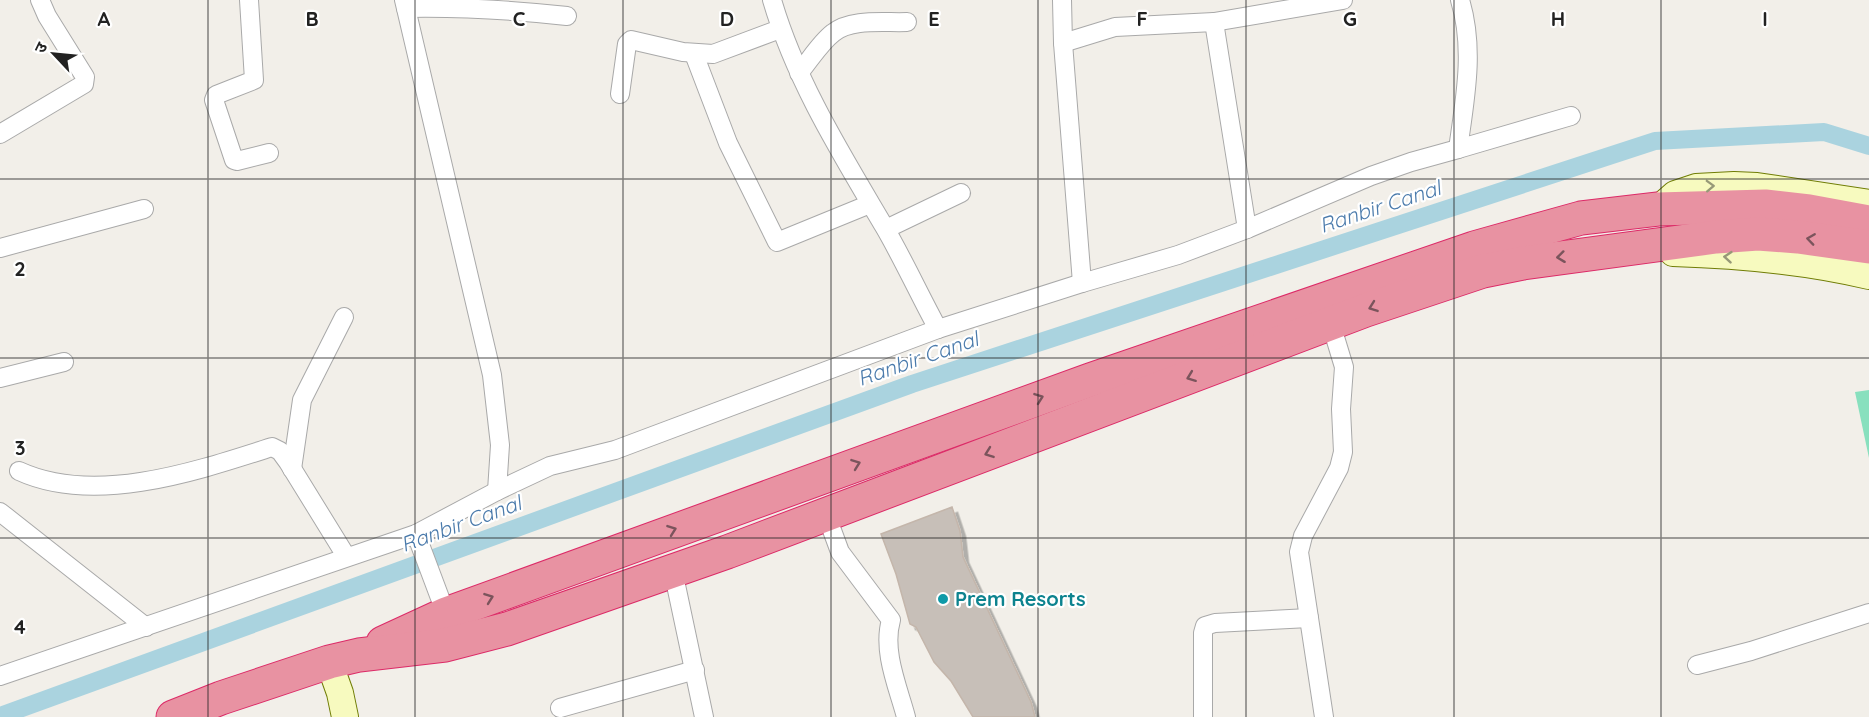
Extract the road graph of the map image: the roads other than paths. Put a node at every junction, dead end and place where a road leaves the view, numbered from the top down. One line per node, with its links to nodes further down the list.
1 (40, 0): 17 (street)
2 (249, 0): 19 (street)
3 (772, 0): 11 (street)
4 (1062, 0): 12 (street)
5 (1343, 0): 10 (street)
6 (1460, 0): 18 (street)
7 (405, 4): 8 (street); 40 (street)
8 (567, 16)
9 (907, 22): 14 (street)
10 (1214, 22): 12 (street); 27 (street)
11 (780, 29): 13 (street); 14 (street)
12 (1063, 43): 32 (street)
13 (694, 54): 15 (street); 22 (street)
14 (800, 73): 22 (street)
15 (620, 94)
16 (1571, 116): 18 (street)
17 (0, 134)
18 (1458, 149): 27 (street)
19 (269, 153)
20 (961, 193): 26 (street)
21 (1869, 203): 24 (street, one-way to 21)
22 (870, 204): 26 (street)
23 (144, 209): 29 (street)
24 (1658, 209): 25 (highway); 47 (highway, one-way to 24)
25 (1869, 222)
26 (886, 229): 35 (street)
27 (1247, 229): 32 (street)
28 (1869, 247): 30 (highway, one-way to 30)
29 (0, 248)
30 (1619, 251): 31 (street, one-way to 30); 34 (highway, one-way to 34)
31 (1869, 276)
32 (1082, 283): 35 (street)
33 (344, 317): 38 (street)
34 (1331, 324): 42 (highway, one-way to 42); 48 (street)
35 (938, 330): 40 (street)
36 (64, 362): 37 (street)
37 (0, 378)
38 (292, 469): 39 (street); 44 (street)
39 (19, 471)
40 (497, 491): 43 (street)
41 (0, 512): 49 (street)
42 (826, 514): 45 (highway); 58 (street)
43 (420, 542): 44 (street); 47 (street)
44 (346, 556): 49 (street)
45 (673, 571): 50 (highway); 52 (street)
46 (1869, 613): 51 (street)
47 (446, 614): 50 (highway)
48 (1309, 618): 59 (street); 60 (street)
49 (146, 627): 53 (street)
50 (344, 658): 55 (highway); 56 (street)
51 (1697, 665)
52 (694, 670): 54 (street); 57 (street)
53 (0, 676)
54 (560, 708)
55 (173, 717)
56 (345, 717)
57 (704, 717)
58 (906, 717)
59 (1203, 717)
60 (1324, 717)

